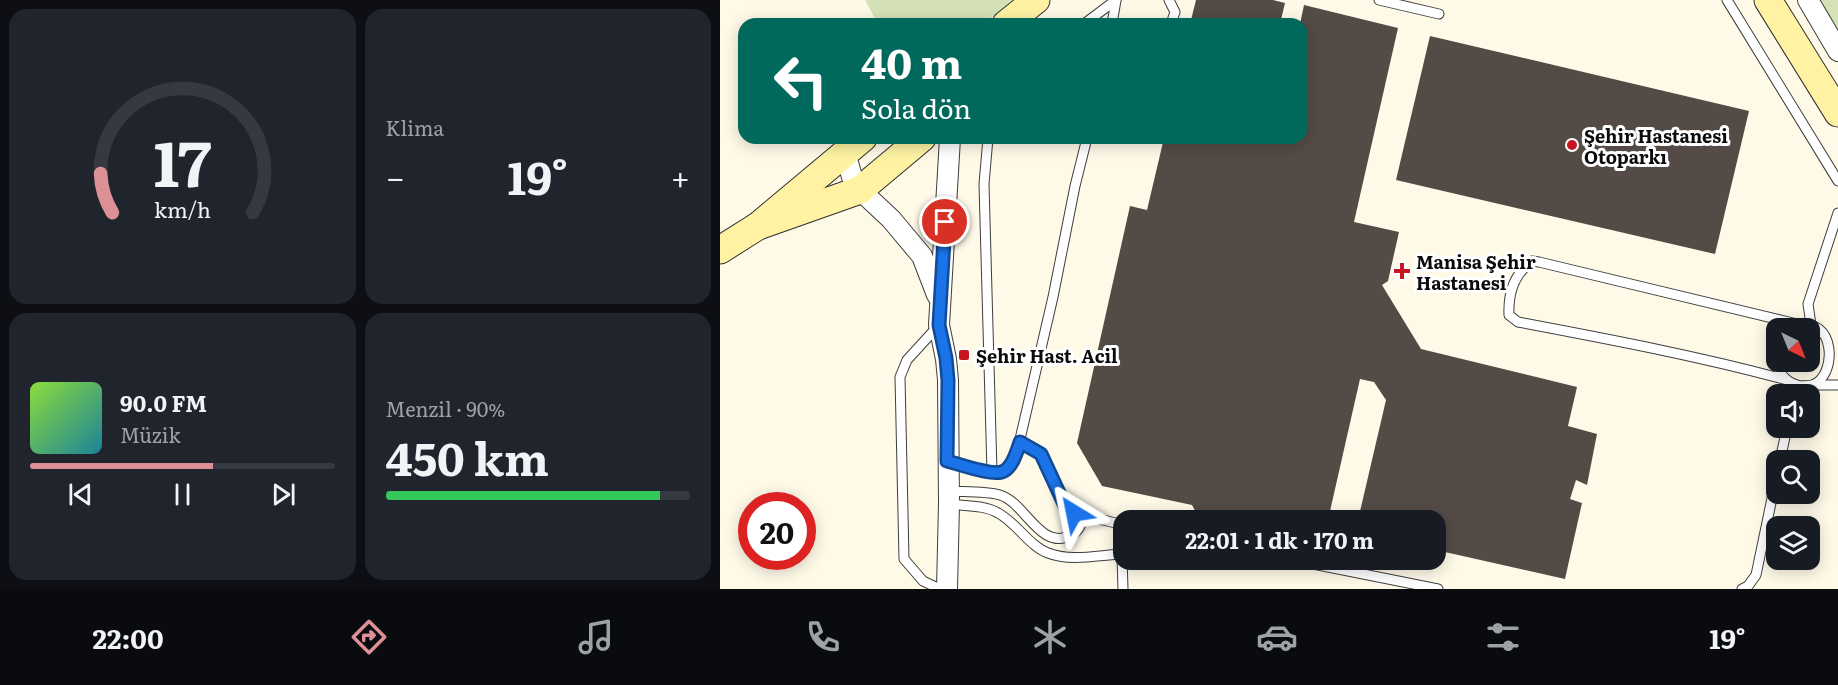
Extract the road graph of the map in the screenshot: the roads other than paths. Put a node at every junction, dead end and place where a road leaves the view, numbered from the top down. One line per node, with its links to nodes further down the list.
1 (1116, 0): 8 (lane); 9 (lane)
2 (1378, 0): 7 (lane)
3 (1727, 0): 18 (lane)
4 (1768, 0): 12 (street)
5 (1808, 0): 11 (street)
6 (1172, 2): 10 (lane)
7 (1439, 14)
8 (1092, 18)
9 (1113, 18)
10 (1173, 18)
11 (1838, 51)
12 (1838, 113)
13 (915, 144): 19 (street)
14 (950, 144): 23 (street)
15 (987, 144): 38 (lane)
16 (1086, 144): 36 (lane)
17 (854, 145): 19 (street); 21 (street)
18 (1838, 181)
19 (860, 190): 21 (street); 23 (street)
20 (1838, 213): 25 (lane)
21 (758, 226): 22 (street)
22 (720, 250)
23 (939, 301): 26 (street)
24 (1768, 318): 31 (lane)
25 (1804, 318)
26 (939, 325): 37 (street); 46 (lane)
27 (1820, 328): 28 (lane)
28 (1828, 335): 29 (lane); 33 (lane)
29 (1838, 340)
30 (1780, 372): 32 (lane)
31 (1787, 384)
32 (1790, 384)
33 (1818, 384)
34 (1820, 385): 35 (lane)
35 (1838, 385)
36 (1020, 442): 38 (lane); 41 (lane)
37 (947, 461): 38 (lane); 39 (street)
38 (993, 472)
39 (949, 497): 41 (lane); 43 (lane); 47 (street)
40 (1771, 504): 50 (lane)
41 (1083, 516): 42 (lane)
42 (1113, 523)
43 (1113, 555)
44 (1122, 570): 48 (lane)
45 (1343, 570): 49 (lane)
46 (939, 589)
47 (947, 589)
48 (1123, 589)
49 (1438, 589)
50 (1742, 589)

